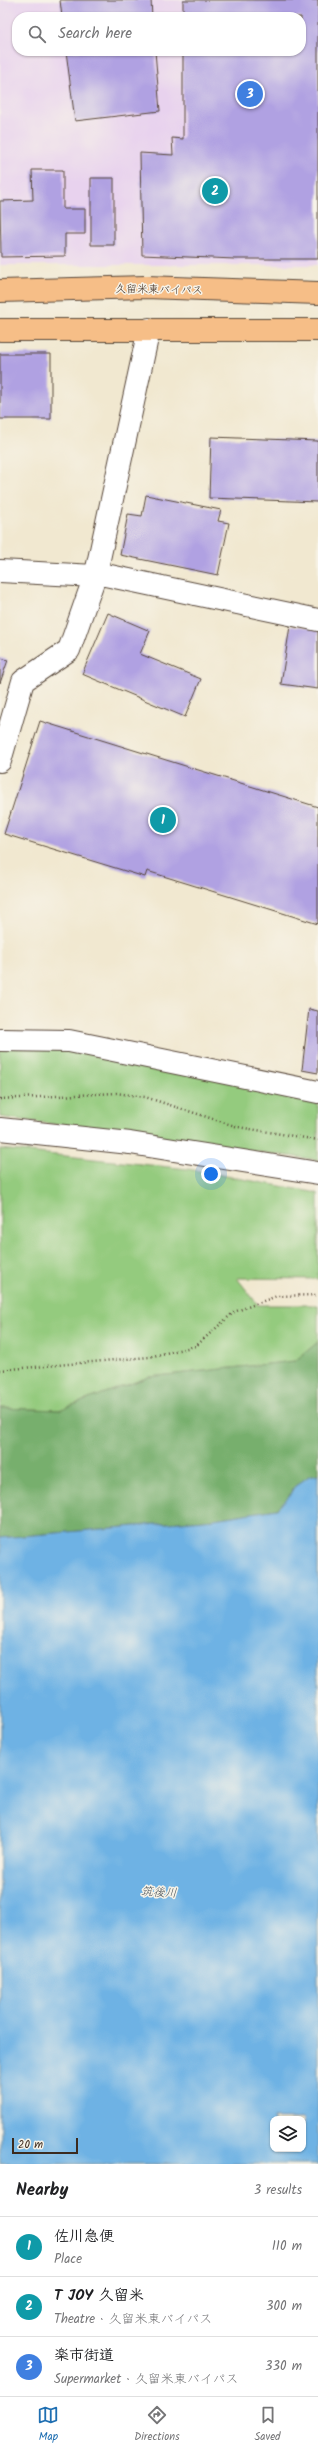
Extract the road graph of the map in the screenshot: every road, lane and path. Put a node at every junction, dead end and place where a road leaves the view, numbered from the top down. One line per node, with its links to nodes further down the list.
1 (0, 291): 2 (highway, 久留米東バイパス)
2 (318, 293)
3 (149, 329): 4 (highway); 5 (highway); 7 (street)
4 (0, 330)
5 (318, 330)
6 (0, 571): 7 (street)
7 (95, 574): 8 (street); 9 (street)
8 (318, 620)
9 (0, 761)
10 (0, 1040): 11 (street)
11 (318, 1092)
12 (0, 1099): 14 (path)
13 (0, 1129): 15 (street)
14 (318, 1140)
15 (318, 1173)
16 (318, 1295): 17 (path)
17 (0, 1370)

